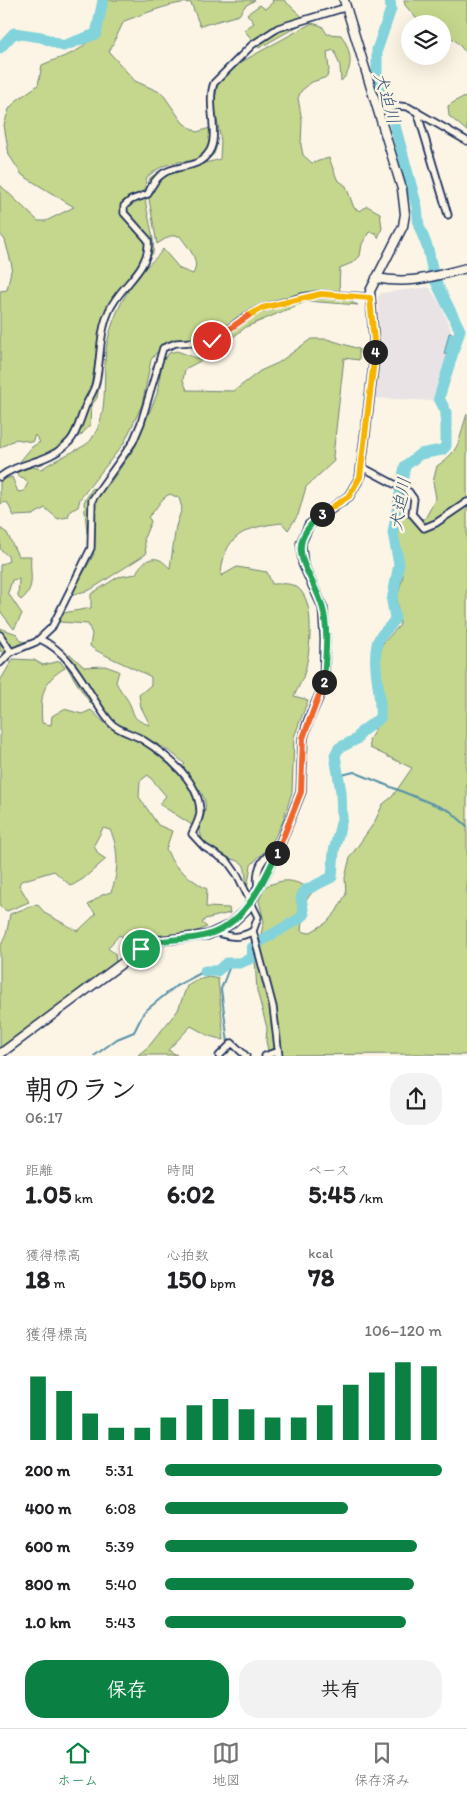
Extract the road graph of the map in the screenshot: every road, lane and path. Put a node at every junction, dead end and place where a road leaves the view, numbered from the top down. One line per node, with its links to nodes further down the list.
1 (345, 3): 2 (main road); 10 (street)
2 (378, 110): 3 (street); 7 (main road)
3 (417, 111): 4 (street); 5 (street)
4 (467, 141)
5 (448, 215)
6 (467, 268): 7 (main road)
7 (376, 278): 8 (main road)
8 (370, 298): 9 (main road); 13 (street)
9 (362, 467): 11 (street); 16 (main road)
10 (0, 477)
11 (467, 502)
12 (0, 635): 14 (street)
13 (40, 639): 14 (street); 16 (street)
14 (11, 652): 15 (street)
15 (0, 663)
16 (252, 902): 17 (street); 18 (main road)
17 (252, 931): 18 (street); 19 (street)
18 (216, 932): 20 (main road)
19 (278, 1053): 23 (street)
20 (0, 1054)
21 (219, 1056): 22 (street)
22 (246, 1056)
23 (266, 1056)

